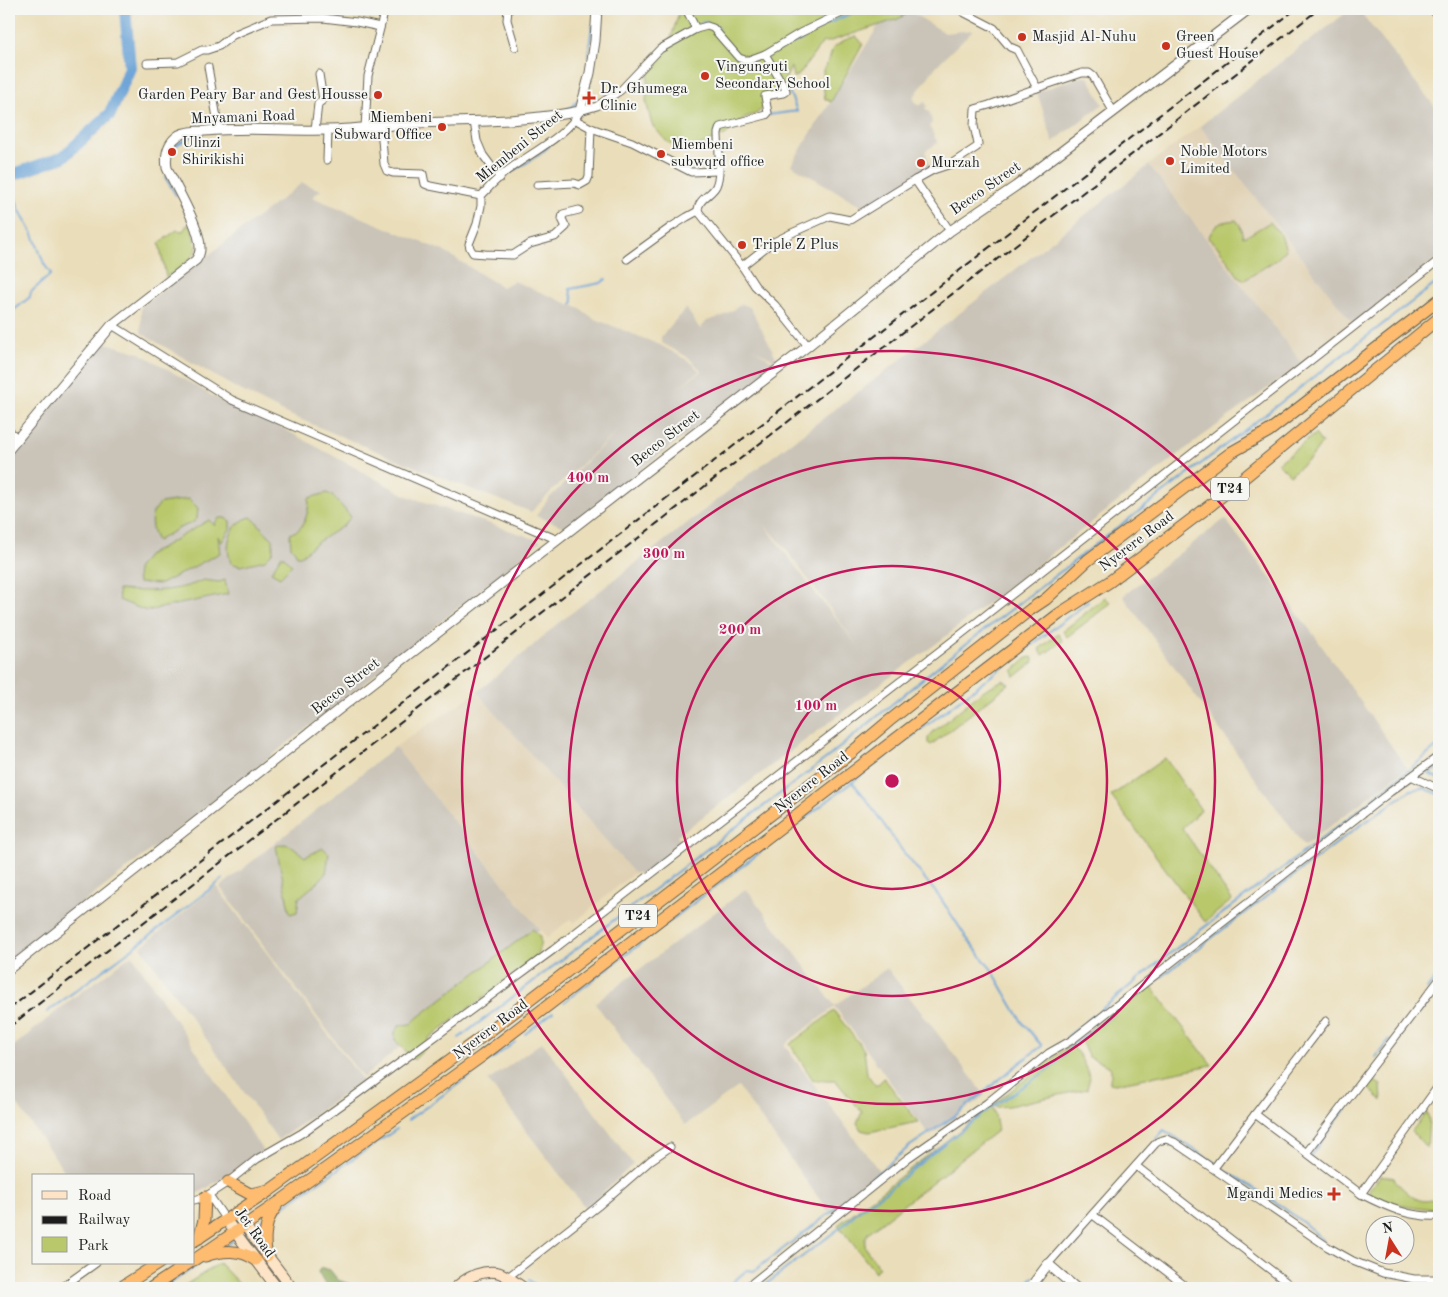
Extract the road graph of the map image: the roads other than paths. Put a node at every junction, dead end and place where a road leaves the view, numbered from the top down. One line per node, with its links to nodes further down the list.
1 (371, 9): 9 (street)
2 (508, 9): 13 (street)
3 (597, 9): 19 (street)
4 (686, 9): 12 (street)
5 (850, 9): 14 (street)
6 (961, 9): 18 (street)
7 (1249, 9): 20 (street, Becco Street)
8 (1434, 9): 10 (main road)
9 (384, 10): 11 (street)
10 (1439, 15)
11 (380, 27): 15 (street); 24 (street)
12 (696, 29): 14 (street); 19 (street)
13 (515, 47)
14 (765, 54): 30 (street)
15 (147, 63)
16 (208, 67): 26 (street)
17 (319, 74): 27 (street)
18 (1037, 88): 20 (street); 32 (street)
19 (580, 111): 21 (street, Miembeni Street); 22 (street, Mnyamani Road)
20 (1113, 111): 37 (street, Becco Street)
21 (576, 120): 25 (street, Miembeni Street); 31 (street, Miembeni Street)
22 (474, 121): 23 (street, Mnyamani Road); 31 (street)
23 (381, 127): 24 (street, Mnyamani Road); 34 (street)
24 (365, 128): 28 (street, Mnyamani Road)
25 (591, 128): 30 (street, Miembeni Street); 33 (street)
26 (219, 129): 27 (street, Mnyamani Road); 43 (street, Mnyamani Road)
27 (315, 130): 28 (street, Mnyamani Road)
28 (328, 130): 29 (street)
29 (327, 160)
30 (718, 171): 36 (street)
31 (500, 178): 34 (street, Miembeni Street)
32 (915, 180): 37 (street); 40 (street)
33 (537, 185)
34 (481, 196): 35 (street)
35 (579, 210)
36 (698, 211): 38 (street); 40 (street)
37 (950, 231): 44 (street, Becco Street)
38 (627, 259)
39 (1439, 260): 61 (street)
40 (742, 266): 44 (street)
41 (1439, 300): 62 (highway, Nyerere Road / T24)
42 (1439, 318): 65 (highway, Nyerere Road / T24)
43 (112, 326): 46 (street, Mnyamani Road); 48 (street)
44 (808, 346): 48 (street, Becco Street)
45 (9, 431): 46 (street)
46 (19, 438): 47 (street, Mnyamani Road)
47 (9, 449)
48 (558, 540): 52 (street, Becco Street)
49 (1439, 756): 50 (street)
50 (1413, 777): 51 (street); 89 (street)
51 (1439, 789)
52 (9, 969)
53 (1439, 980): 58 (street)
54 (1326, 1021): 56 (street)
55 (1439, 1085): 63 (street)
56 (1255, 1114): 58 (street); 60 (street)
57 (670, 1147): 80 (street)
58 (1307, 1152): 63 (street)
59 (1136, 1166): 60 (street); 67 (street); 93 (street)
60 (1214, 1168): 81 (street)
61 (228, 1182): 62 (highway); 64 (street)
62 (269, 1191): 66 (highway, Nyerere Road / T24)
63 (1361, 1194): 68 (street)
64 (203, 1197): 69 (street, Jet Road); 71 (highway)
65 (282, 1200): 70 (highway, Nyerere Road / T24); 72 (highway)
66 (234, 1210): 69 (highway, Nyerere Road / T24); 70 (main road, Jet Road)
67 (1093, 1215): 79 (street); 92 (street)
68 (1439, 1216)
69 (226, 1220): 70 (main road, Jet Road); 71 (highway, Nyerere Road / T24)
70 (240, 1229): 72 (main road, Jet Road); 73 (highway, Nyerere Road / T24); 75 (main road, Jet Road)
71 (196, 1240)
72 (267, 1256): 86 (main road, Jet Road)
73 (195, 1259)
74 (195, 1260): 75 (highway)
75 (256, 1260): 85 (main road, Jet Road)
76 (95, 1264): 82 (street)
77 (157, 1264): 83 (highway)
78 (187, 1264): 84 (highway)
79 (1048, 1264): 90 (street); 91 (street)
80 (508, 1277): 87 (main road); 88 (main road)
81 (1439, 1279)
82 (61, 1288)
83 (120, 1288)
84 (151, 1288)
85 (276, 1288)
86 (292, 1288)
87 (455, 1288)
88 (524, 1288)
89 (746, 1288)
90 (1030, 1288)
91 (1076, 1288)
92 (1188, 1288)
93 (1294, 1288)

